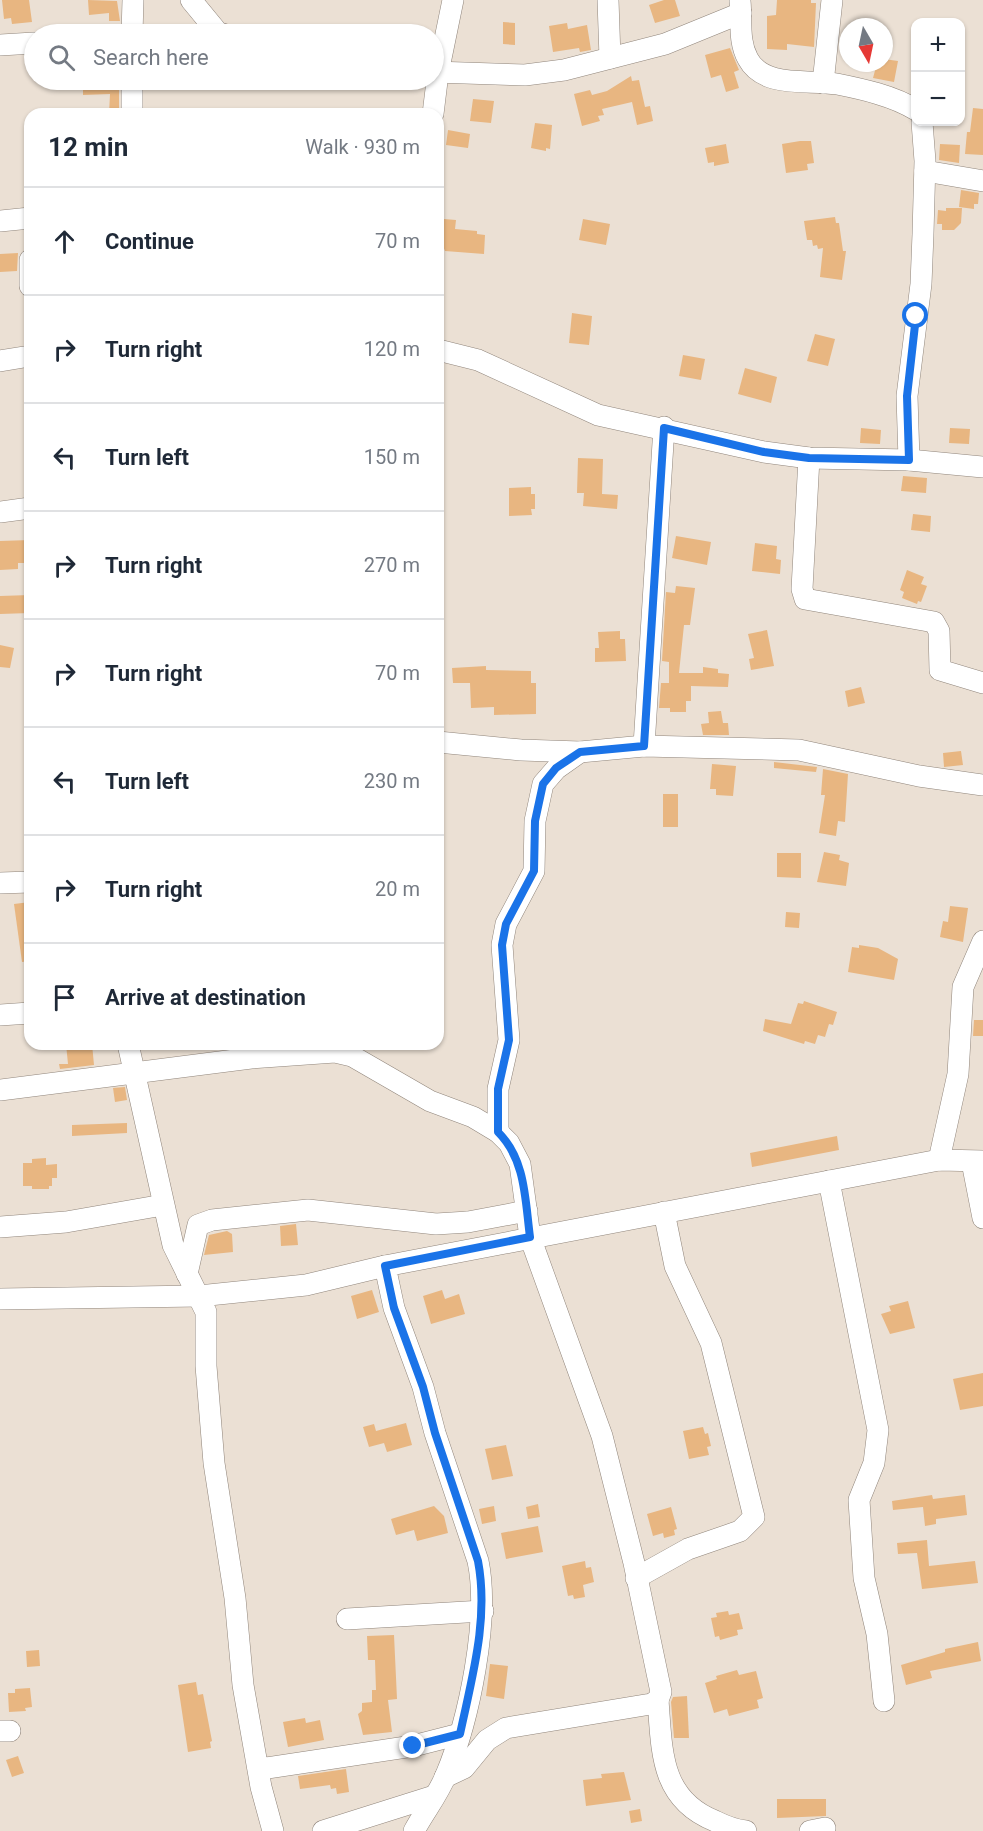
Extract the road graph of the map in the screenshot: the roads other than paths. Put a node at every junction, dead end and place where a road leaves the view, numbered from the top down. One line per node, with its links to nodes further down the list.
1 (133, 0): 7 (street)
2 (191, 0): 8 (street)
3 (453, 0): 9 (street)
4 (608, 0): 12 (street)
5 (832, 0): 14 (street)
6 (740, 6): 12 (street); 14 (street)
7 (132, 24)
8 (212, 24)
9 (444, 39)
10 (24, 44): 11 (street)
11 (0, 45)
12 (610, 58): 13 (street)
13 (444, 73)
14 (823, 83): 17 (street)
15 (132, 90): 18 (street)
16 (435, 90): 19 (street)
17 (911, 107)
18 (132, 108)
19 (434, 108)
20 (922, 126): 21 (street)
21 (925, 171): 22 (street); 30 (street)
22 (983, 181)
23 (24, 219): 24 (street)
24 (0, 221)
25 (444, 352): 28 (street)
26 (24, 357): 27 (street)
27 (0, 362)
28 (664, 428): 29 (street); 36 (street)
29 (809, 458): 30 (street); 34 (street)
30 (909, 460): 31 (street)
31 (983, 467)
32 (24, 509): 33 (street)
33 (0, 512)
34 (983, 683)
35 (444, 743): 37 (street)
36 (644, 746): 37 (street); 38 (street)
37 (580, 752): 48 (street)
38 (983, 785)
39 (24, 882): 40 (street)
40 (0, 883)
41 (983, 941): 42 (street)
42 (973, 989): 49 (street)
43 (24, 1013): 44 (street)
44 (0, 1015)
45 (130, 1050): 46 (street)
46 (136, 1074): 47 (street); 48 (street); 52 (street)
47 (0, 1090)
48 (498, 1132): 53 (street)
49 (939, 1160): 50 (street); 51 (street)
50 (977, 1161): 55 (street)
51 (829, 1181): 54 (street); 66 (street)
52 (163, 1205): 56 (street); 59 (street)
53 (527, 1211): 57 (street); 59 (street)
54 (664, 1212): 57 (street); 62 (street)
55 (983, 1218)
56 (0, 1227)
57 (530, 1237): 58 (street); 62 (street)
58 (385, 1266): 60 (street); 63 (street)
59 (187, 1274): 60 (street)
60 (199, 1296): 61 (street); 68 (street)
61 (0, 1299)
62 (636, 1578): 65 (street)
63 (483, 1611): 64 (street); 67 (street)
64 (347, 1619)
65 (658, 1700): 69 (street); 74 (street)
66 (884, 1701)
67 (460, 1734): 68 (street); 69 (street)
68 (258, 1767): 71 (street)
69 (445, 1777): 70 (street)
70 (434, 1796): 72 (street); 73 (street)
71 (273, 1831)
72 (323, 1831)
73 (414, 1831)
74 (746, 1831)

